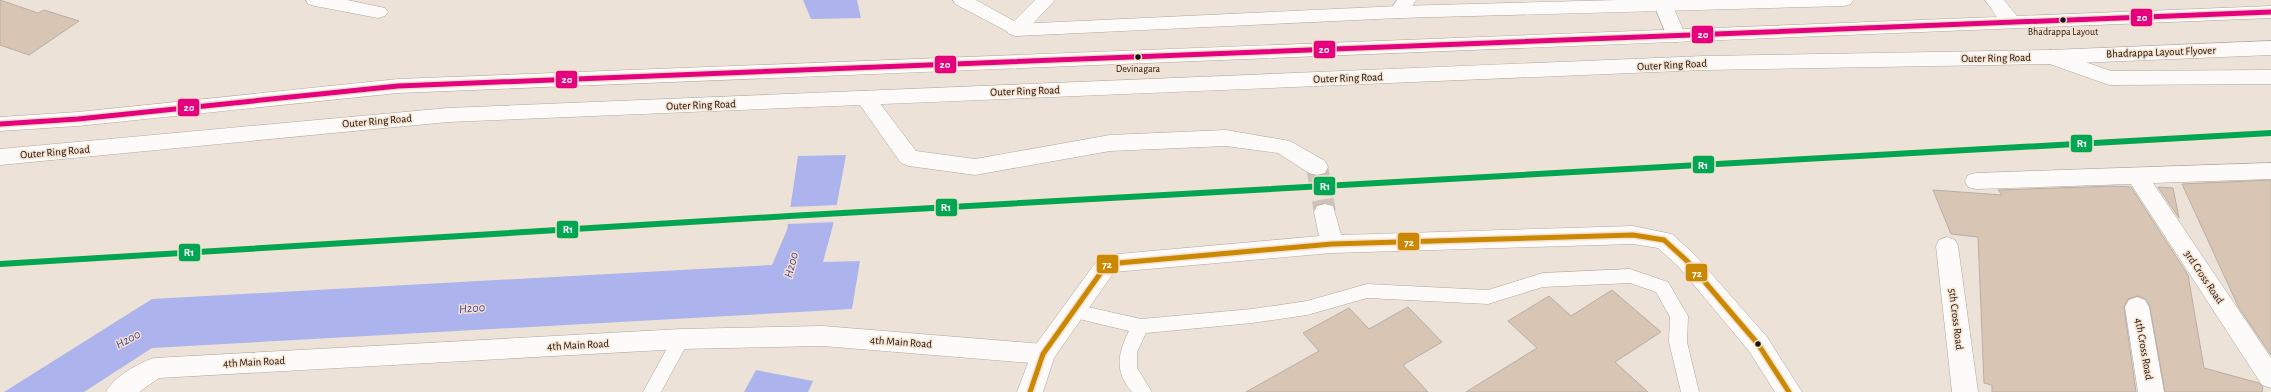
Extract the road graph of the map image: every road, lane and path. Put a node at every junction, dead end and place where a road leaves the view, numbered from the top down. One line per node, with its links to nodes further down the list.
1 (315, 0): 8 (main road)
2 (962, 0): 11 (main road)
3 (1046, 0): 11 (main road)
4 (1844, 0): 6 (main road)
5 (1994, 0): 10 (main road)
6 (1661, 2): 7 (main road); 12 (main road)
7 (1403, 6): 11 (main road)
8 (378, 12)
9 (2271, 12): 10 (main road)
10 (2012, 23): 12 (main road)
11 (1016, 30)
12 (1676, 36): 17 (main road)
13 (2271, 48): 14 (main road, Bhadrappa Layout Flyover)
14 (2051, 57): 15 (main road); 16 (main road, Outer Ring Road)
15 (2271, 77)
16 (865, 98): 18 (main road, Outer Ring Road); 19 (main road)
17 (0, 124)
18 (0, 157)
19 (1317, 167)
20 (2271, 171): 21 (main road)
21 (2137, 176): 22 (main road); 31 (main road, 3rd Cross Road)
22 (1976, 181)
23 (1325, 212): 24 (main road)
24 (1332, 244): 27 (main road); 32 (main road)
25 (1947, 246): 38 (main road, 5th Cross Road)
26 (2136, 307): 39 (main road, 4th Cross Road)
27 (1075, 311): 28 (lane); 30 (main road)
28 (1141, 326): 36 (lane); 37 (lane)
29 (681, 339): 30 (main road, 4th Main Road); 33 (main road, 4th Main Road); 34 (lane)
30 (1043, 354): 35 (main road)
31 (2271, 378)
32 (1785, 385)
33 (119, 392)
34 (652, 392)
35 (1030, 392)
36 (1143, 392)
37 (1690, 392)
38 (1965, 392)
39 (2151, 392)

